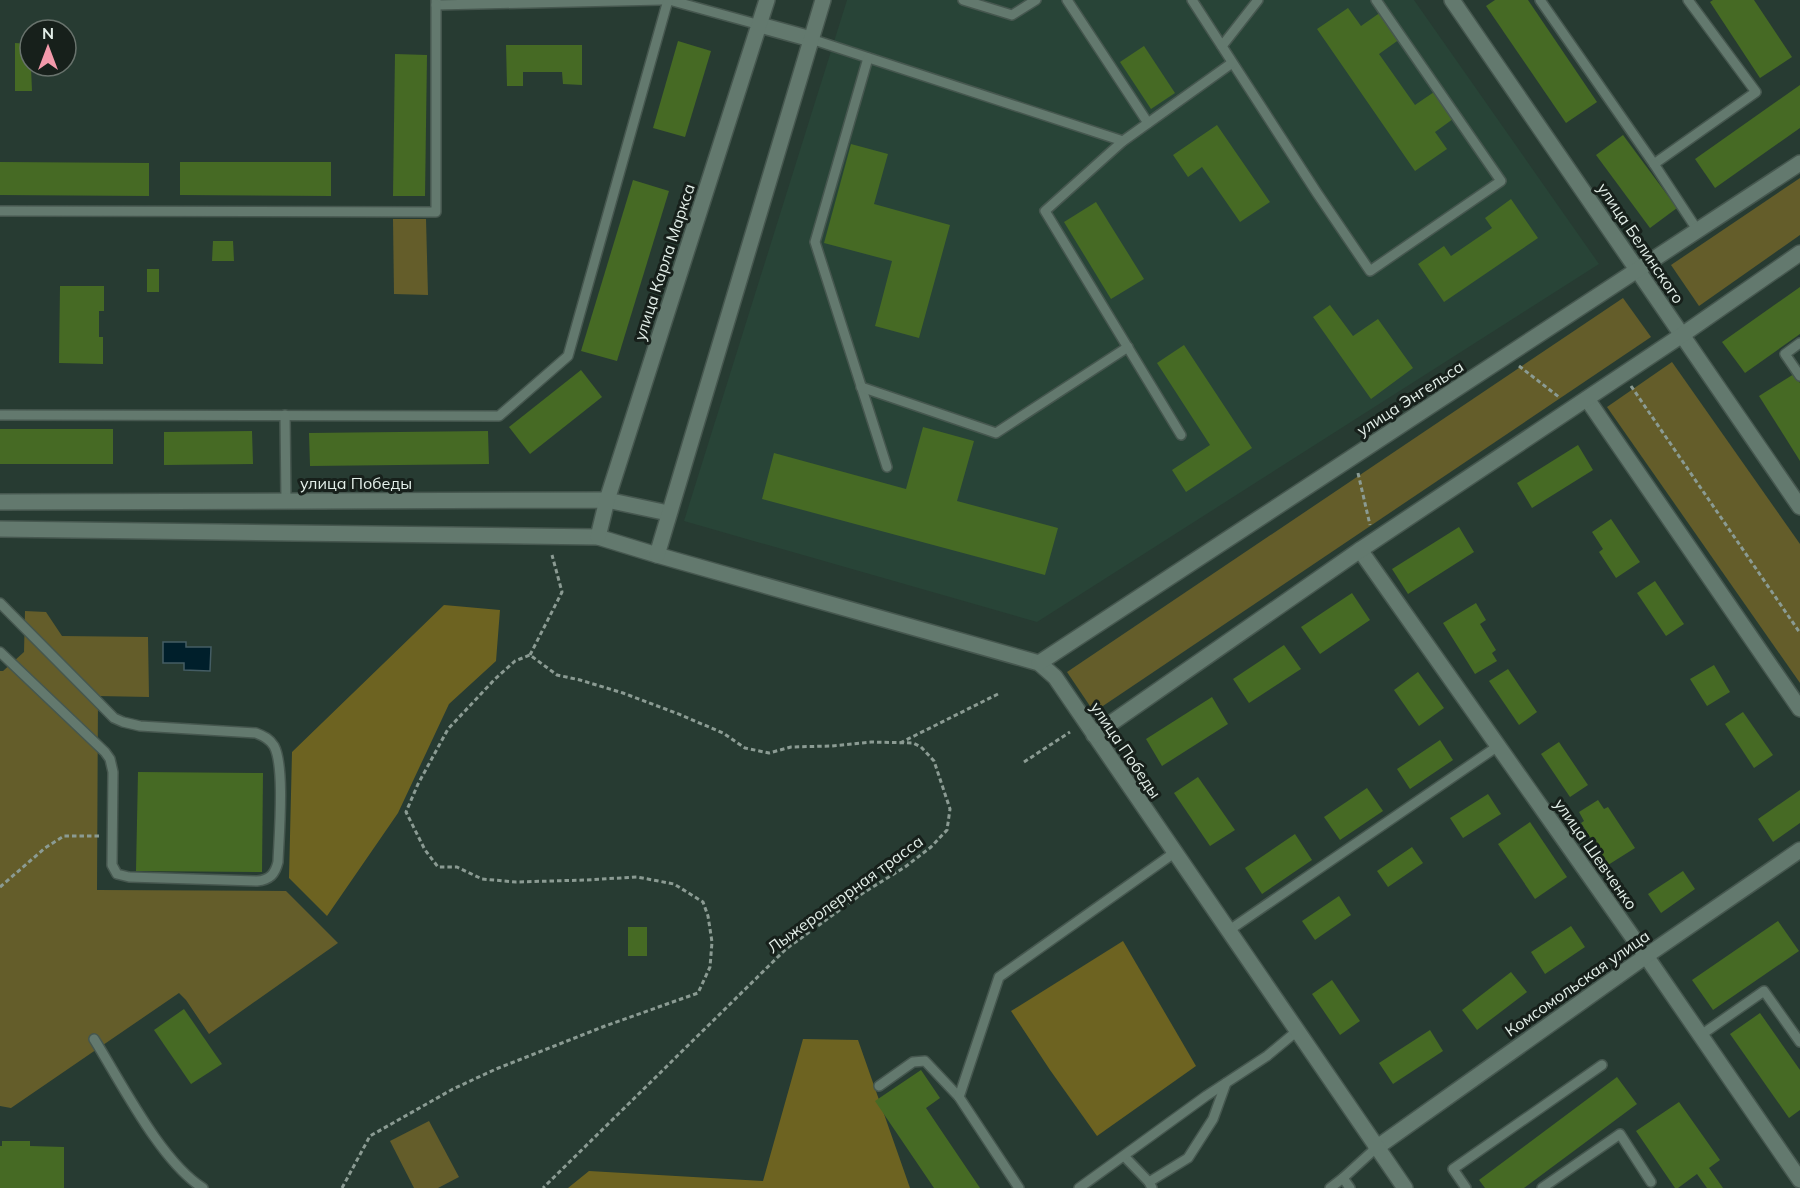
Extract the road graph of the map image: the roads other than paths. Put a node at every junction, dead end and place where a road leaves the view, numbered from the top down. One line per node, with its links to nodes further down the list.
1 (662, 0): 14 (lane)
2 (669, 0): 15 (lane); 35 (lane)
3 (767, 0): 15 (street, улица Карла Маркса)
4 (823, 0): 16 (street)
5 (963, 0): 6 (lane)
6 (1036, 0)
7 (1067, 0): 20 (lane)
8 (1192, 0): 17 (lane)
9 (1258, 0): 17 (lane)
10 (1376, 0): 19 (lane)
11 (1452, 0): 27 (street, улица Белинского)
12 (1540, 0): 22 (lane)
13 (1688, 0): 22 (lane)
14 (436, 2): 24 (lane)
15 (760, 25): 16 (street); 38 (street, улица Карла Маркса)
16 (811, 39): 18 (lane); 42 (street)
17 (1222, 46): 19 (lane)
18 (868, 58): 21 (lane); 32 (lane)
19 (1233, 63): 20 (lane)
20 (1148, 123): 21 (lane)
21 (1123, 141): 30 (lane)
22 (1654, 164): 25 (lane)
23 (1800, 164): 25 (street, улица Энгельса)
24 (0, 211)
25 (1698, 231): 27 (street, улица Энгельса)
26 (1800, 253): 28 (street)
27 (1638, 271): 28 (street, улица Белинского); 49 (street, улица Энгельса)
28 (1682, 335): 33 (street); 41 (street, улица Белинского)
29 (1800, 343): 31 (lane)
30 (1128, 347): 32 (lane); 36 (lane)
31 (1800, 376)
32 (861, 387): 37 (lane)
33 (1580, 403): 45 (street); 50 (street)
34 (0, 415): 35 (lane)
35 (285, 415): 39 (lane)
36 (1181, 435)
37 (886, 467)
38 (607, 500): 39 (street, улица Победы); 42 (street, улица Победы); 44 (street, улица Карла Маркса)
39 (286, 501): 40 (street, улица Победы)
40 (0, 502)
41 (1800, 507)
42 (668, 513): 46 (street)
43 (0, 529): 44 (street, улица Победы)
44 (598, 537): 46 (street, улица Победы)
45 (1360, 550): 51 (street); 52 (street, улица Шевченко)
46 (657, 555): 49 (street, улица Победы)
47 (0, 603): 48 (lane)
48 (0, 652)
49 (1039, 663): 51 (street, улица Победы)
50 (1800, 709)
51 (1094, 735): 54 (street, улица Победы)
52 (1498, 746): 55 (lane); 56 (street, улица Шевченко)
53 (1800, 850): 56 (street, Комсомольская улица)
54 (1174, 853): 55 (street, улица Победы); 64 (lane)
55 (1228, 931): 57 (street, улица Победы)
56 (1646, 956): 58 (street, улица Шевченко); 65 (street, Комсомольская улица)
57 (1297, 1031): 62 (lane); 65 (street, улица Победы)
58 (1701, 1035): 60 (lane); 68 (street, улица Шевченко)
59 (94, 1039): 71 (lane)
60 (1800, 1042)
61 (1602, 1065): 77 (lane)
62 (1226, 1083): 66 (lane); 70 (lane)
63 (879, 1086): 64 (lane)
64 (959, 1097): 72 (lane)
65 (1376, 1148): 67 (lane); 76 (street, улица Победы)
66 (1124, 1156): 70 (lane); 73 (lane)
67 (1343, 1178): 74 (lane); 75 (lane)
68 (1800, 1180)
69 (1651, 1182): 78 (lane)
70 (1151, 1185)
71 (203, 1188)
72 (1019, 1188)
73 (1079, 1188)
74 (1330, 1188)
75 (1350, 1188)
76 (1405, 1188)
77 (1466, 1188)
78 (1542, 1188)

